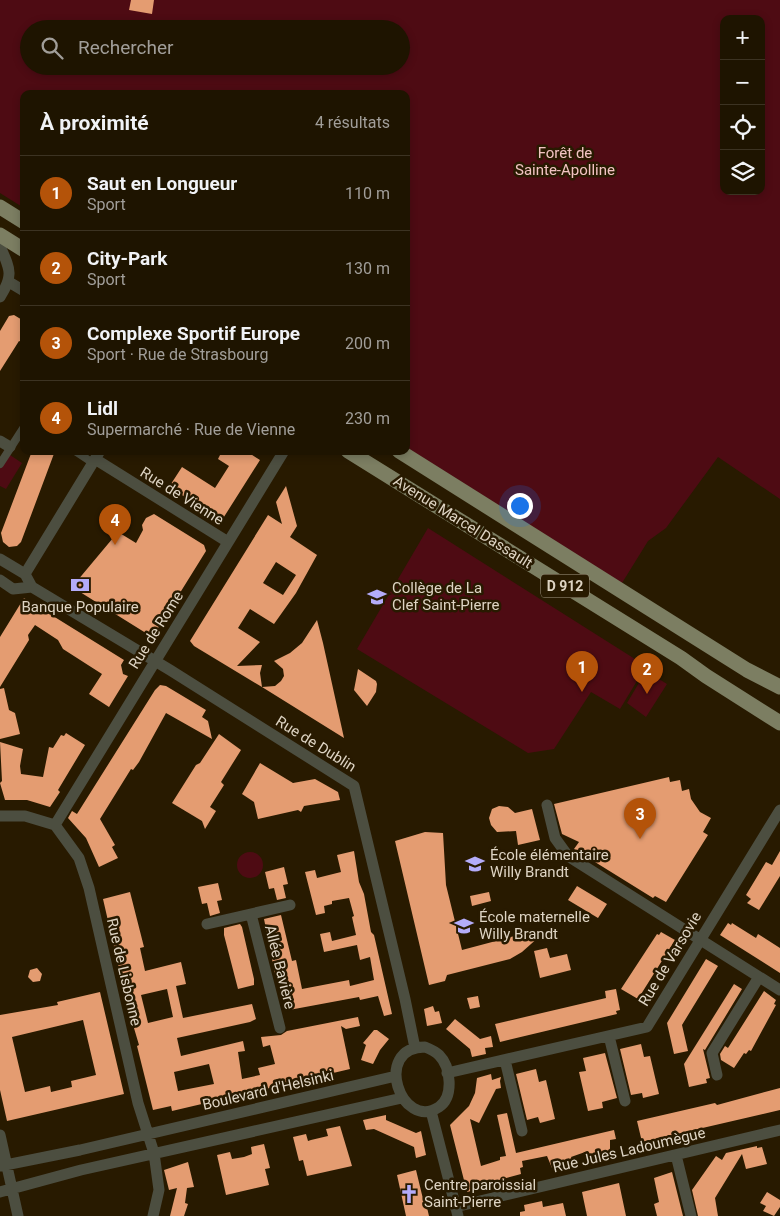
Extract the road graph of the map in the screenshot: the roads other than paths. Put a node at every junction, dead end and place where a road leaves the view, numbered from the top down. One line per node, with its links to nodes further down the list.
1 (0, 207): 2 (main road)
2 (20, 220)
3 (0, 235): 5 (main road)
4 (0, 246): 6 (street)
5 (20, 248)
6 (9, 282): 7 (street); 8 (street)
7 (20, 289)
8 (0, 297)
9 (20, 431): 10 (street)
10 (5, 444): 15 (street)
11 (282, 455): 16 (street, Rue de Rome)
12 (354, 455): 23 (main road, Avenue Marcel Dassault / D 912)
13 (405, 455): 22 (main road, Avenue Marcel Dassault / D 912)
14 (96, 458): 16 (street, Rue de Vienne); 18 (street)
15 (0, 464)
16 (228, 542): 21 (street, Rue de Rome)
17 (0, 559): 18 (street)
18 (25, 574): 20 (street)
19 (0, 580): 20 (street, Rue de Dublin)
20 (32, 587): 21 (street, Rue de Dublin)
21 (154, 660): 27 (street, Rue de Rome); 36 (street, Rue de Dublin)
22 (780, 687)
23 (780, 723)
24 (547, 805): 31 (street)
25 (780, 810): 31 (street, Rue de Varsovie)
26 (0, 816): 27 (street)
27 (55, 825): 46 (street, Rue de Lisbonne)
28 (290, 905): 29 (street, Allée Bavière)
29 (251, 914): 30 (street, Allée Bavière); 34 (street, Allée Bavière)
30 (207, 924)
31 (700, 939): 32 (street); 35 (street, Rue de Varsovie)
32 (759, 977): 33 (street); 39 (street)
33 (780, 990)
34 (280, 1028)
35 (609, 1036): 37 (street, Rue de Varsovie); 42 (street)
36 (415, 1048): 38 (street); 40 (street)
37 (505, 1060): 38 (street, Rue de Varsovie); 45 (street)
38 (447, 1074): 43 (street)
39 (717, 1075)
40 (396, 1076): 41 (street); 46 (street, Boulevard d'Helsinki)
41 (402, 1098): 43 (street); 48 (street)
42 (625, 1102)
43 (431, 1111): 52 (street)
44 (780, 1130): 49 (street, Rue Jules Ladoumègue)
45 (522, 1131)
46 (146, 1133): 48 (street); 50 (street, Boulevard d'Helsinki)
47 (0, 1135): 50 (street)
48 (154, 1153): 51 (street); 54 (street)
49 (676, 1155): 52 (street, Rue Jules Ladoumègue); 55 (street)
50 (3, 1165): 51 (street)
51 (6, 1190): 53 (street)
52 (457, 1211)
53 (18, 1216)
54 (153, 1216)
55 (691, 1216)

